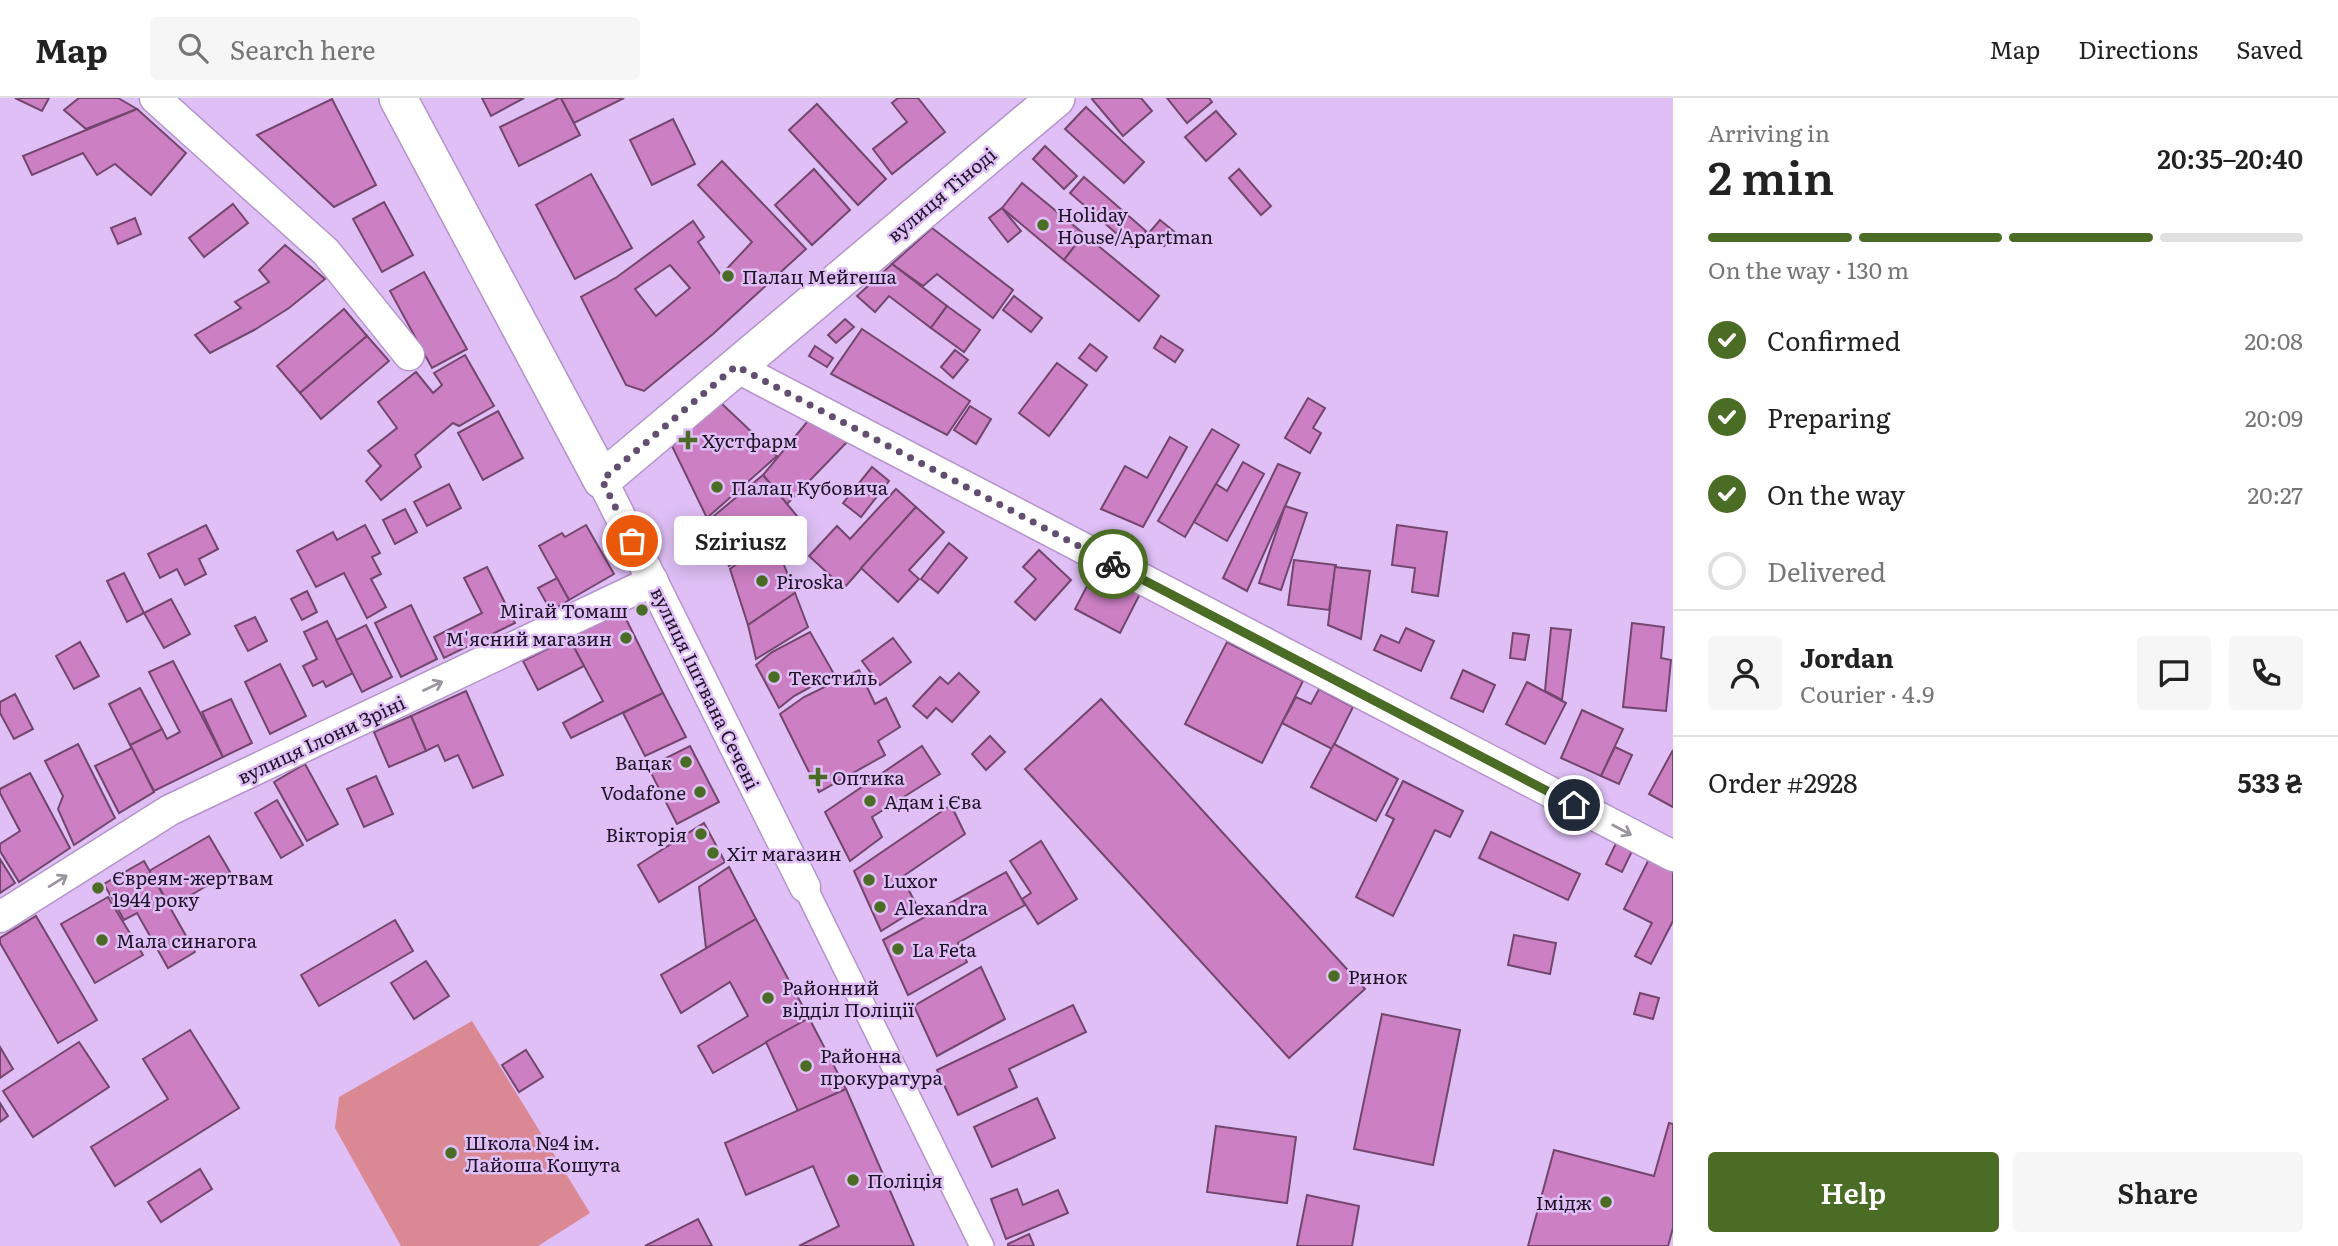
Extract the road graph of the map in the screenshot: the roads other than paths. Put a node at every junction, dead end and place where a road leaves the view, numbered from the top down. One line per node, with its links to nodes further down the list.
1 (155, 98): 4 (street)
2 (398, 98): 6 (street, вулиця Іштвана Сечені)
3 (1056, 98): 5 (street, вулиця Тіноді)
4 (409, 355)
5 (736, 366): 6 (street, вулиця Тіноді); 8 (street, one-way to 8)
6 (602, 480): 7 (street, вулиця Іштвана Сечені)
7 (653, 581): 9 (street, вулиця Іштвана Сечені); 10 (street, вулиця Ілони Зріні, one-way to 7)
8 (1673, 856)
9 (804, 887): 11 (street, вулиця Іштвана Сечені)
10 (0, 917)
11 (982, 1246)

